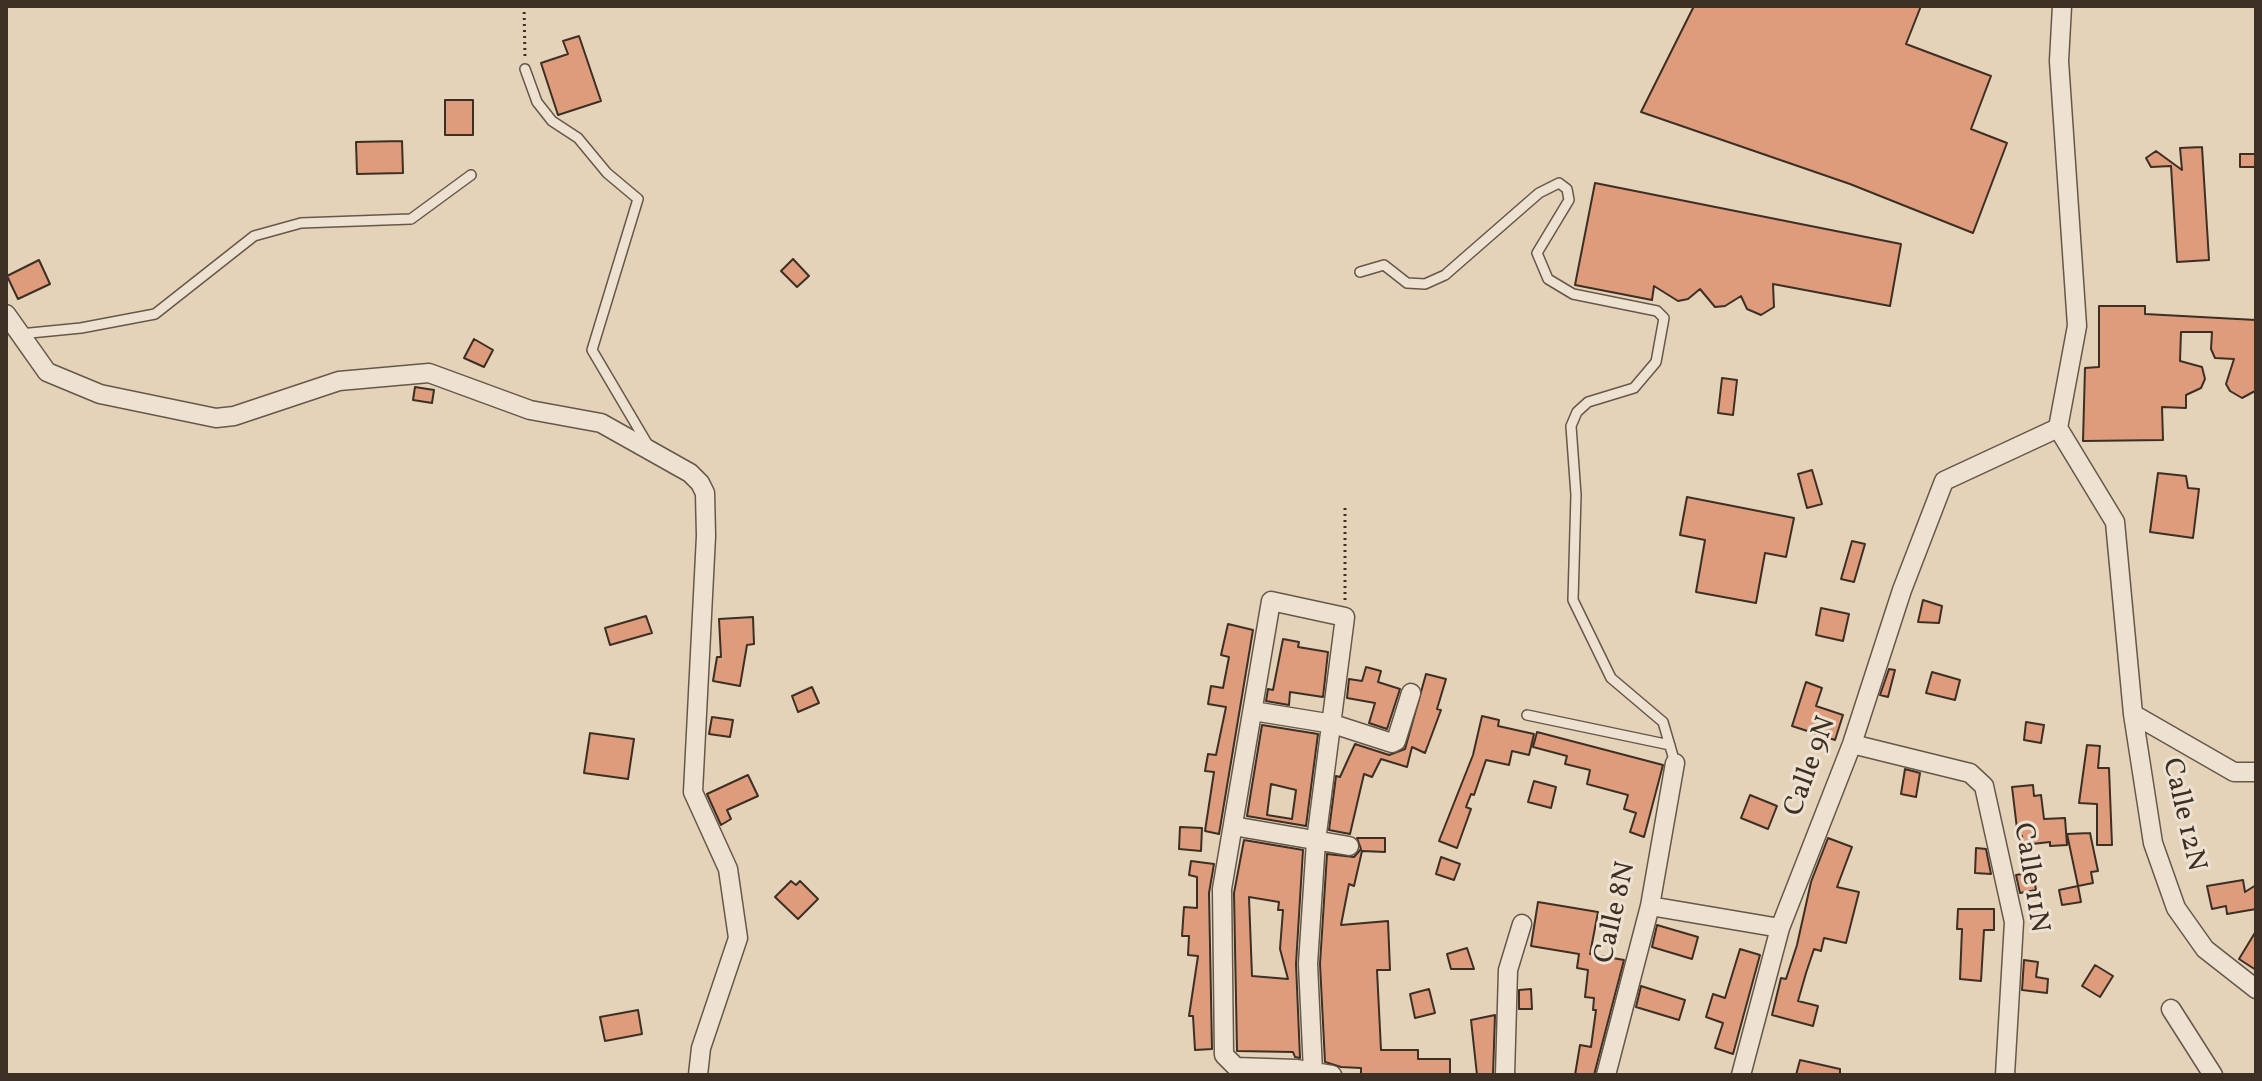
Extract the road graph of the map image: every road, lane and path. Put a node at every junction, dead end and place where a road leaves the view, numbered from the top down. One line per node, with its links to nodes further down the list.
1 (524, 6): 3 (path)
2 (2062, 6): 8 (street)
3 (525, 69): 9 (lane)
4 (471, 175): 7 (lane)
5 (1360, 272): 18 (lane)
6 (6, 314): 7 (street)
7 (17, 342): 9 (street)
8 (2058, 428): 14 (street, Calle 12N); 17 (street, Calle 9N)
9 (652, 451): 29 (street)
10 (1345, 508): 11 (path)
11 (1345, 617): 13 (street); 16 (street)
12 (1411, 693): 16 (street)
13 (1253, 711): 16 (street); 20 (street)
14 (2133, 714): 19 (street); 26 (street, Calle 12N)
15 (1527, 715): 18 (lane)
16 (1333, 724): 21 (street)
17 (1852, 744): 25 (street, Calle 9N); 33 (street, Calle 11N)
18 (1672, 754): 23 (street, Calle 8N)
19 (2256, 772)
20 (1233, 826): 21 (street); 28 (street)
21 (1316, 841): 22 (street); 28 (street)
22 (1349, 846)
23 (1650, 906): 25 (street); 31 (street, Calle 8N)
24 (1522, 924): 30 (street)
25 (1780, 928): 32 (street, Calle 9N)
26 (2256, 989)
27 (2171, 1009): 34 (street)
28 (1323, 1073)
29 (698, 1075)
30 (1505, 1075)
31 (1606, 1075)
32 (1741, 1075)
33 (2005, 1075)
34 (2213, 1075)

